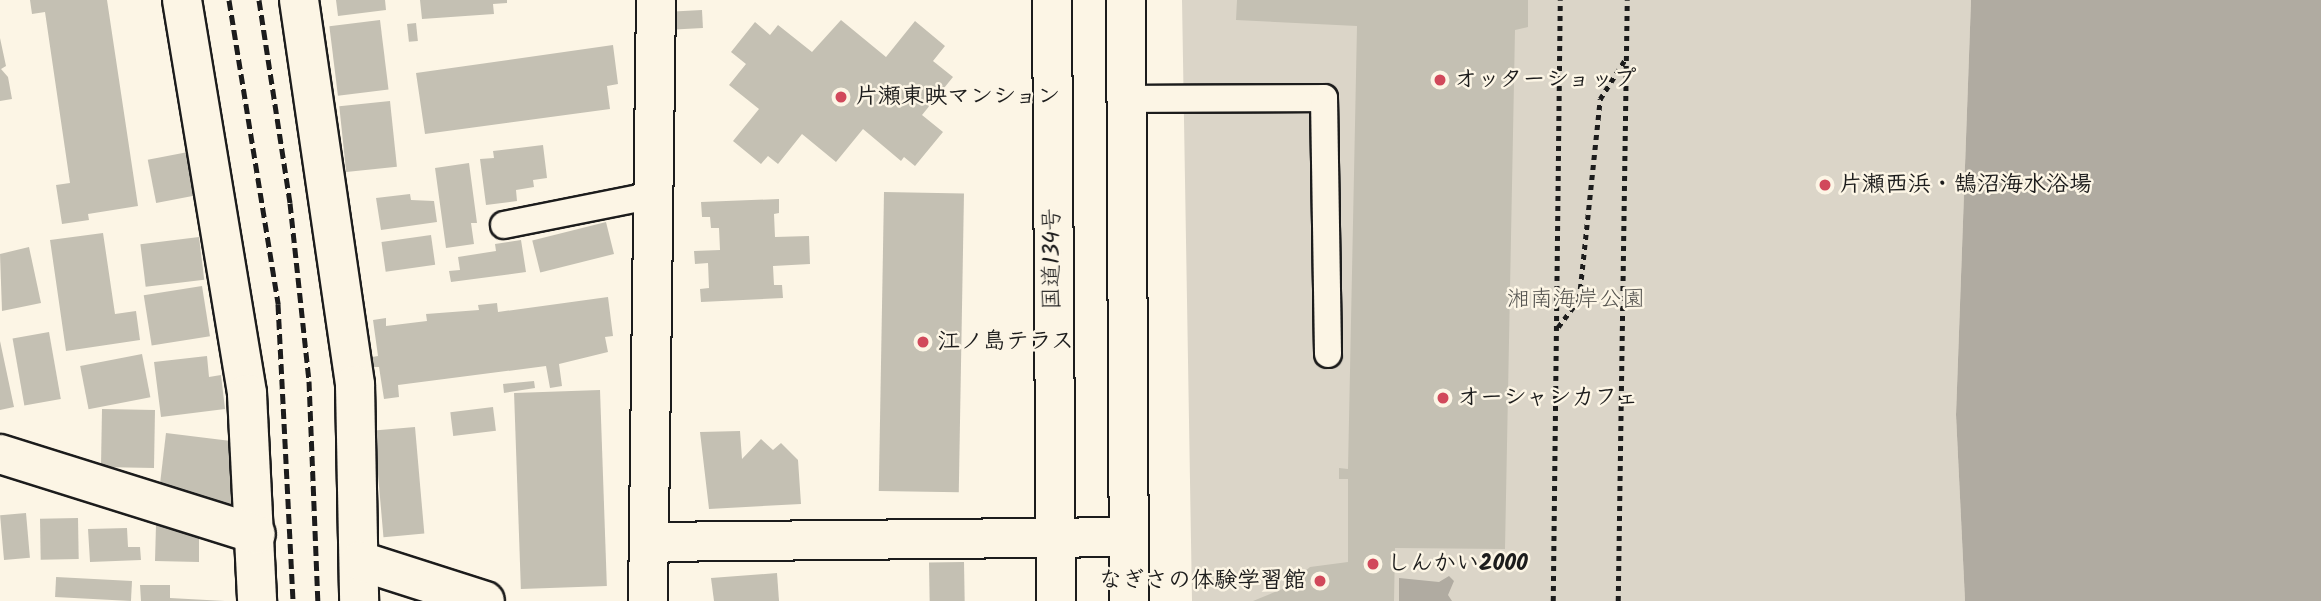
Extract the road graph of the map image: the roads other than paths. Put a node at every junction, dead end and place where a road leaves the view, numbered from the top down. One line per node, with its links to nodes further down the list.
1 (182, 0): 11 (main road)
2 (299, 0): 15 (main road)
3 (656, 0): 7 (main road)
4 (1052, 0): 13 (main road, 国道134号)
5 (1126, 0): 6 (main road)
6 (1126, 99): 9 (lane); 12 (main road)
7 (654, 195): 8 (lane); 14 (main road)
8 (504, 225)
9 (1328, 354)
10 (0, 454): 11 (main road)
11 (256, 534): 16 (main road)
12 (1128, 537): 13 (main road); 21 (main road)
13 (1055, 538): 14 (main road); 20 (main road, 国道134号)
14 (650, 542): 19 (main road)
15 (359, 561): 17 (main road); 18 (main road)
16 (257, 601)
17 (359, 601)
18 (485, 601)
19 (648, 601)
20 (1056, 601)
21 (1129, 601)

